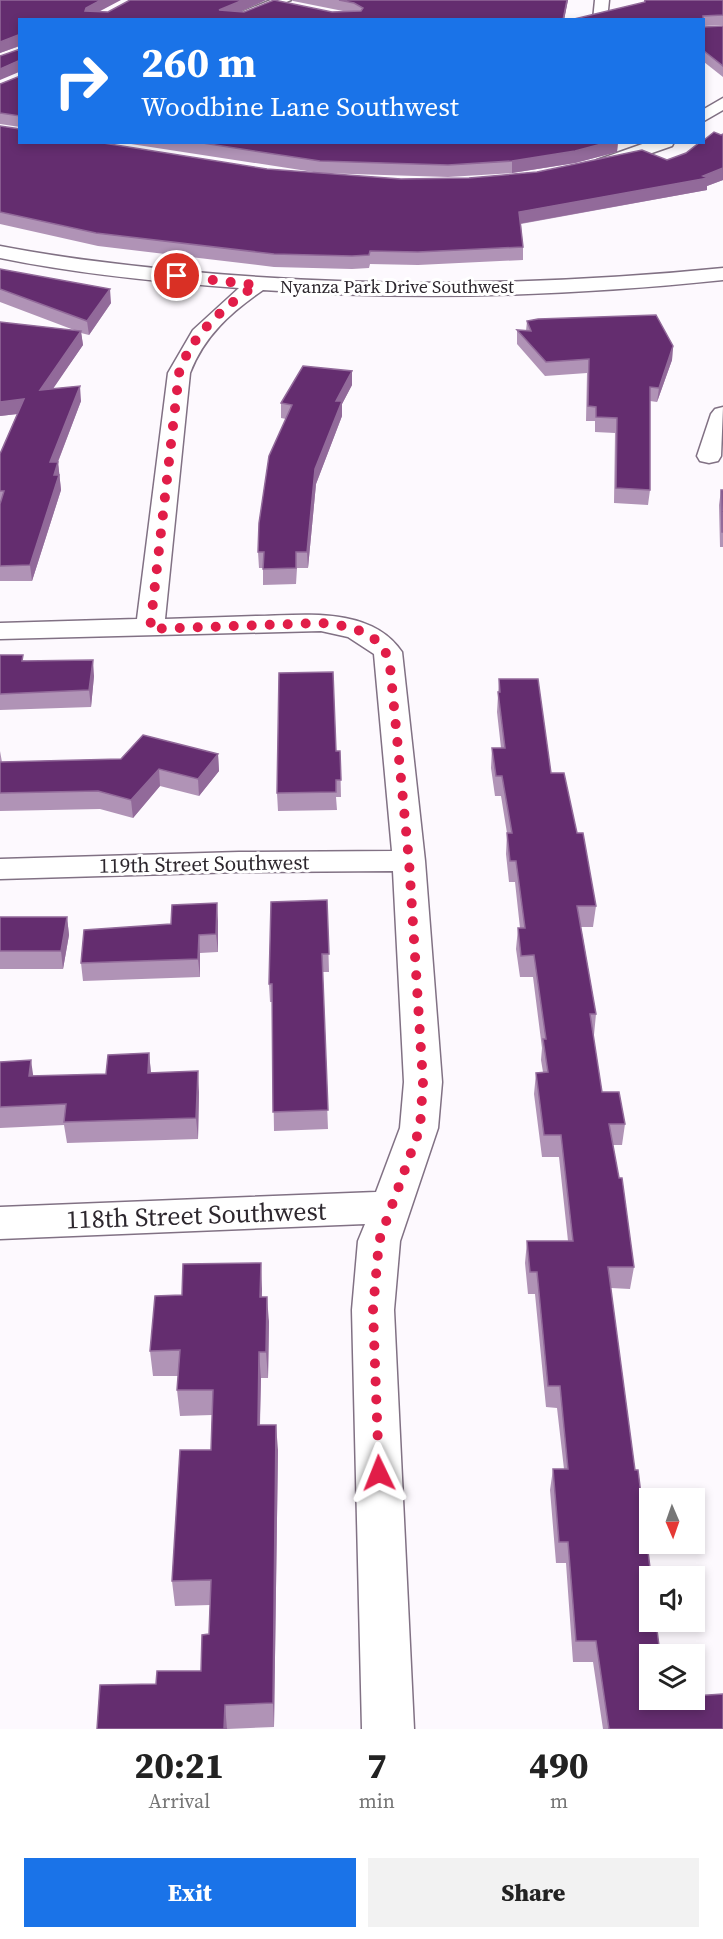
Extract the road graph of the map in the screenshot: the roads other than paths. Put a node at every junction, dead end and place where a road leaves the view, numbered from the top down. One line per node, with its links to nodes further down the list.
1 (602, 0): 4 (street)
2 (284, 4): 3 (street)
3 (236, 18)
4 (600, 18)
5 (723, 103): 6 (street)
6 (705, 115)
7 (660, 144): 8 (street)
8 (583, 168)
9 (0, 252): 11 (street, Nyanza Park Drive Southwest)
10 (723, 274): 11 (street, Nyanza Park Drive Southwest)
11 (256, 285): 14 (street)
12 (723, 414): 13 (street)
13 (710, 456)
14 (150, 629): 15 (street); 16 (street)
15 (0, 631)
16 (409, 861): 17 (street, 119th Street Southwest); 18 (street)
17 (0, 869)
18 (393, 1207): 19 (street, 118th Street Southwest); 20 (street)
19 (0, 1223)
20 (388, 1729)

